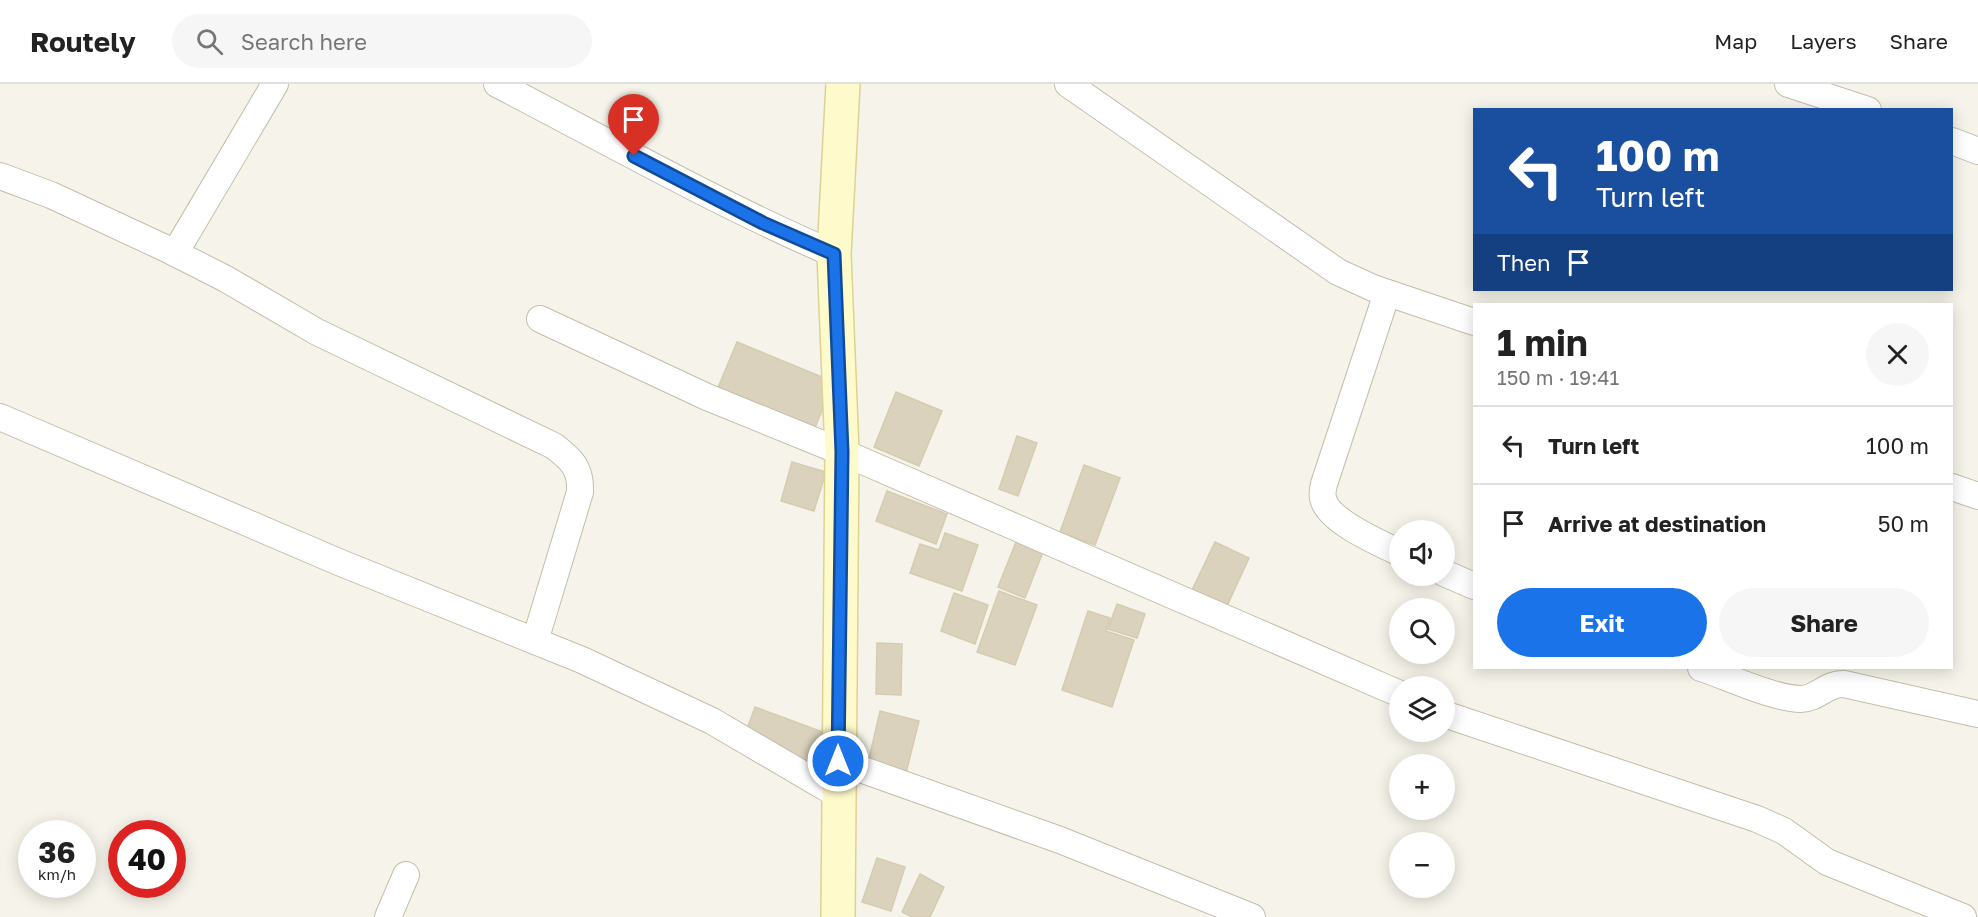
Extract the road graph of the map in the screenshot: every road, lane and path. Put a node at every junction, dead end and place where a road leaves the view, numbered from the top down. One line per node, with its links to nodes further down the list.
1 (275, 84): 10 (street)
2 (497, 84): 11 (street)
3 (843, 84): 11 (street)
4 (1068, 84): 12 (street)
5 (1788, 84): 6 (street)
6 (1862, 108)
7 (1953, 141): 8 (street)
8 (1978, 151)
9 (0, 176): 10 (street)
10 (175, 253): 22 (street)
11 (834, 254): 16 (street)
12 (1387, 293): 14 (street); 19 (street)
13 (540, 319): 16 (street)
14 (1473, 322)
15 (0, 417): 22 (street)
16 (842, 452): 24 (street); 27 (street)
17 (1953, 487): 18 (street)
18 (1978, 496)
19 (1389, 547)
20 (1455, 578): 21 (street)
21 (1473, 586)
22 (535, 641): 28 (street)
23 (1704, 669): 25 (street)
24 (1389, 689)
25 (1978, 714)
26 (1455, 718): 33 (street)
27 (838, 761): 28 (street); 32 (street)
28 (840, 796): 31 (street)
29 (406, 875): 30 (street)
30 (388, 917)
31 (838, 917)
32 (1252, 917)
33 (1964, 917)

